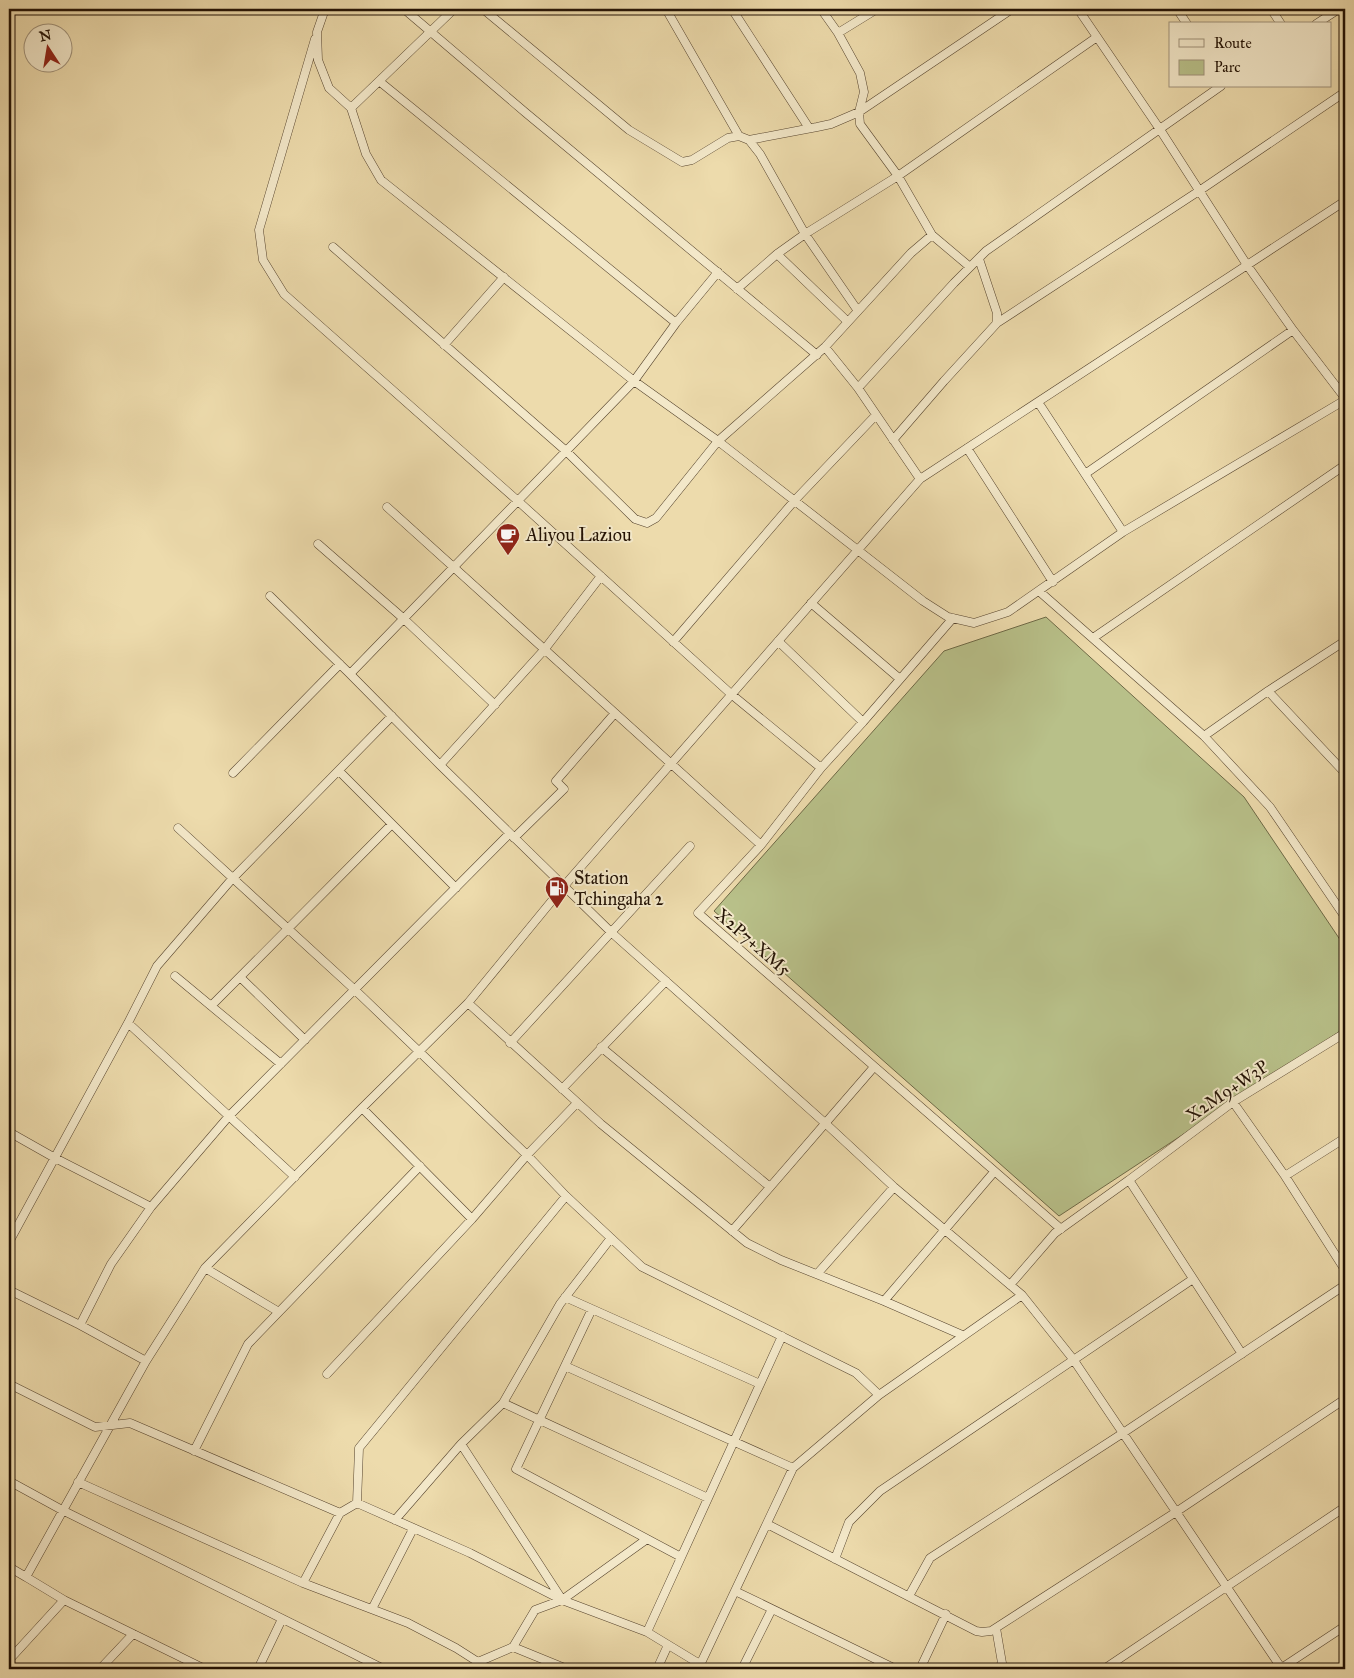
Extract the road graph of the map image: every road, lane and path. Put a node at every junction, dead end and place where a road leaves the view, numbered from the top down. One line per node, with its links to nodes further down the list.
1 (325, 9): 18 (street)
2 (404, 9): 17 (street)
3 (454, 9): 17 (street)
4 (483, 9): 28 (street)
5 (666, 9): 28 (street)
6 (732, 9): 26 (street)
7 (821, 9): 19 (street)
8 (877, 9): 19 (street)
9 (1012, 9): 25 (street)
10 (1078, 9): 20 (street)
11 (1177, 9): 14 (street)
12 (1271, 9): 15 (street)
13 (1339, 9): 16 (street)
14 (1186, 22)
15 (1280, 22)
16 (1319, 22)
17 (430, 31): 21 (street); 40 (street)
18 (317, 32): 24 (street); 64 (street)
19 (838, 33): 25 (street)
20 (1097, 37): 27 (street); 30 (street)
21 (379, 81): 24 (street); 45 (street)
22 (1218, 88): 27 (street)
23 (1345, 92): 31 (street)
24 (351, 108): 41 (street)
25 (858, 112): 26 (street); 30 (street)
26 (808, 128): 29 (street)
27 (1159, 128): 31 (street); 37 (street)
28 (739, 136): 29 (street)
29 (749, 140): 33 (street)
30 (898, 176): 33 (street); 34 (street)
31 (1199, 191): 38 (street); 46 (street)
32 (1345, 201): 38 (street)
33 (805, 234): 36 (street); 43 (street)
34 (932, 235): 39 (street); 43 (street)
35 (333, 247): 48 (street)
36 (777, 254): 42 (street); 44 (street)
37 (979, 258): 39 (street); 46 (street)
38 (1247, 265): 47 (street); 54 (street)
39 (970, 268): 52 (street)
40 (718, 272): 42 (street); 45 (street)
41 (504, 277): 48 (street); 51 (street)
42 (738, 289): 50 (street)
43 (858, 311): 44 (street)
44 (848, 322): 49 (street)
45 (676, 323): 51 (street)
46 (997, 323): 56 (street)
47 (1292, 330): 53 (street); 61 (street)
48 (444, 345): 59 (street)
49 (825, 347): 50 (street); 52 (street)
50 (817, 354): 57 (street)
51 (634, 382): 57 (street); 59 (street)
52 (858, 388): 55 (street)
53 (1345, 399): 66 (street)
54 (1038, 402): 58 (street); 61 (street)
55 (876, 415): 56 (street); 63 (street)
56 (893, 440): 62 (street)
57 (718, 441): 59 (street); 63 (street)
58 (967, 448): 62 (street); 71 (street)
59 (566, 451): 64 (street)
60 (1345, 465): 77 (street)
61 (1085, 474): 66 (street)
62 (920, 479): 68 (street)
63 (795, 500): 68 (street); 80 (street)
64 (518, 501): 69 (street); 70 (street)
65 (387, 508): 69 (street)
66 (1123, 532): 71 (street)
67 (318, 544): 76 (street)
68 (858, 550): 74 (street); 75 (street)
69 (454, 567): 76 (street); 81 (street)
70 (601, 576): 80 (street); 81 (street)
71 (1053, 582): 72 (street)
72 (1040, 592): 75 (street); 77 (street)
73 (270, 596): 82 (street)
74 (811, 603): 79 (street); 84 (street)
75 (953, 618): 84 (street, X2P7+XM5)
76 (404, 619): 83 (street); 87 (street)
77 (1093, 638): 91 (street)
78 (1345, 640): 85 (street)
79 (778, 641): 86 (street); 90 (street)
80 (673, 642): 86 (street)
81 (544, 650): 87 (street); 88 (street)
82 (340, 664): 83 (street); 96 (street)
83 (350, 674): 89 (street)
84 (900, 678): 90 (street, X2P7+XM5)
85 (1268, 691): 91 (street); 97 (street)
86 (731, 694): 92 (street); 94 (street)
87 (495, 705): 93 (street)
88 (615, 713): 92 (street); 100 (street)
89 (392, 716): 93 (street); 95 (street)
90 (863, 722): 94 (street, X2P7+XM5)
91 (1204, 736): 106 (street)
92 (671, 764): 101 (street); 104 (street)
93 (440, 765): 100 (street)
94 (821, 768): 101 (street, X2P7+XM5)
95 (338, 771): 98 (street); 103 (street)
96 (233, 773)
97 (1345, 773)
98 (392, 824): 105 (street); 107 (street)
99 (178, 828): 103 (street)
100 (512, 836): 104 (street); 105 (street)
101 (761, 845): 122 (street, X2P7+XM5)
102 (690, 846): 108 (street)
103 (232, 878): 107 (street); 115 (street)
104 (564, 886): 108 (street); 113 (street)
105 (456, 888): 112 (street)
106 (1345, 917)
107 (287, 929): 110 (street); 112 (street)
108 (612, 933): 111 (street); 118 (street)
109 (176, 976): 114 (street)
110 (240, 977): 114 (street); 117 (street)
111 (666, 981): 119 (street); 128 (street)
112 (355, 990): 117 (street); 120 (street)
113 (468, 1003): 118 (street); 120 (street)
114 (211, 1006): 121 (street)
115 (128, 1023): 127 (street); 132 (street)
116 (1345, 1033): 124 (street, X2M9+W3P)
117 (305, 1040): 121 (street)
118 (510, 1043): 123 (street)
119 (601, 1047): 123 (street); 138 (street)
120 (419, 1053): 126 (street); 131 (street)
121 (281, 1064): 127 (street)
122 (874, 1067): 128 (street); 134 (street, X2P7+XM5)
123 (562, 1089): 125 (street)
124 (1233, 1102): 135 (street); 137 (street, X2M9+W3P)
125 (577, 1103): 131 (street); 145 (street)
126 (362, 1108): 133 (street); 136 (street)
127 (229, 1116): 136 (street); 141 (street)
128 (825, 1123): 138 (street); 139 (street)
129 (9, 1132): 132 (street)
130 (1345, 1138): 135 (street)
131 (527, 1155): 140 (street); 142 (street)
132 (55, 1158): 141 (street); 147 (street)
133 (420, 1166): 142 (street); 159 (street)
134 (994, 1172): 143 (street, X2P7+XM5); 144 (street)
135 (1285, 1176): 149 (street)
136 (295, 1177): 148 (street)
137 (1129, 1180): 143 (street, X2M9+W3P); 151 (street)
138 (770, 1187): 145 (street)
139 (894, 1187): 144 (street); 150 (street)
140 (566, 1196): 146 (street); 183 (street)
141 (151, 1207): 160 (street)
142 (472, 1219): 167 (street)
143 (1060, 1229): 153 (street, X2M9+W3P)
144 (945, 1230): 153 (street); 157 (street)
145 (732, 1231): 150 (street)
146 (611, 1238): 156 (street); 162 (street)
147 (9, 1242)
148 (205, 1268): 159 (street); 165 (street)
149 (1345, 1270)
150 (818, 1273): 157 (street)
151 (1193, 1279): 163 (street); 164 (street)
152 (1345, 1284): 163 (street)
153 (1010, 1285): 155 (street)
154 (9, 1290): 160 (street)
155 (1022, 1295): 161 (street); 164 (street)
156 (566, 1297): 158 (street); 172 (street)
157 (884, 1300): 161 (street)
158 (592, 1309): 166 (street); 169 (street)
159 (279, 1312): 178 (street)
160 (80, 1325): 165 (street)
161 (962, 1335): 170 (street)
162 (782, 1336): 169 (street); 170 (street)
163 (1242, 1354): 175 (street)
164 (1073, 1359): 175 (street); 193 (street)
165 (146, 1361): 174 (street)
166 (565, 1366): 173 (street); 176 (street)
167 (327, 1374)
168 (9, 1384): 174 (street)
169 (760, 1384): 176 (street)
170 (879, 1395): 179 (street)
171 (1345, 1399): 186 (street)
172 (503, 1403): 173 (street); 177 (street)
173 (540, 1420): 182 (street); 191 (street)
174 (109, 1425): 178 (street); 181 (street)
175 (1123, 1433): 186 (street); 199 (street)
176 (734, 1442): 179 (street); 182 (street)
177 (461, 1444): 188 (street); 201 (street)
178 (194, 1451): 187 (street)
179 (793, 1468): 189 (street)
180 (9, 1480): 185 (street)
181 (78, 1482): 185 (street); 196 (street)
182 (708, 1498): 192 (street)
183 (357, 1502): 187 (street); 188 (street)
184 (1345, 1506): 197 (street)
185 (62, 1510): 195 (street); 205 (street)
186 (1176, 1512): 197 (street); 207 (street)
187 (340, 1513): 196 (street)
188 (395, 1520): 190 (street)
189 (766, 1524): 193 (street); 198 (street)
190 (414, 1529): 201 (street); 202 (street)
191 (647, 1539): 192 (street); 201 (street)
192 (681, 1557): 208 (street)
193 (836, 1559): 199 (street)
194 (9, 1567): 195 (street)
195 (26, 1577): 200 (street)
196 (303, 1583): 202 (street)
197 (1226, 1586): 227 (street); 228 (street)
198 (735, 1591): 203 (street); 214 (street)
199 (909, 1596): 204 (street)
200 (64, 1600): 209 (street); 212 (street)
201 (562, 1600): 208 (street); 211 (street)
202 (372, 1609): 215 (street)
203 (772, 1609): 223 (street); 224 (street)
204 (946, 1614): 207 (street); 225 (street)
205 (282, 1619): 213 (street); 218 (street)
206 (1345, 1627): 228 (street)
207 (996, 1628): 226 (street)
208 (647, 1632): 210 (street)
209 (133, 1634): 216 (street); 217 (street)
210 (668, 1645): 214 (street); 221 (street)
211 (513, 1647): 215 (street); 220 (street)
212 (9, 1660)
213 (367, 1665): 219 (street)
214 (700, 1665): 222 (street)
215 (476, 1666)
216 (100, 1669)
217 (205, 1669)
218 (258, 1669)
219 (384, 1669)
220 (567, 1669)
221 (657, 1669)
222 (708, 1669)
223 (742, 1669)
224 (896, 1669)
225 (920, 1669)
226 (998, 1669)
227 (1104, 1669)
228 (1281, 1669)

